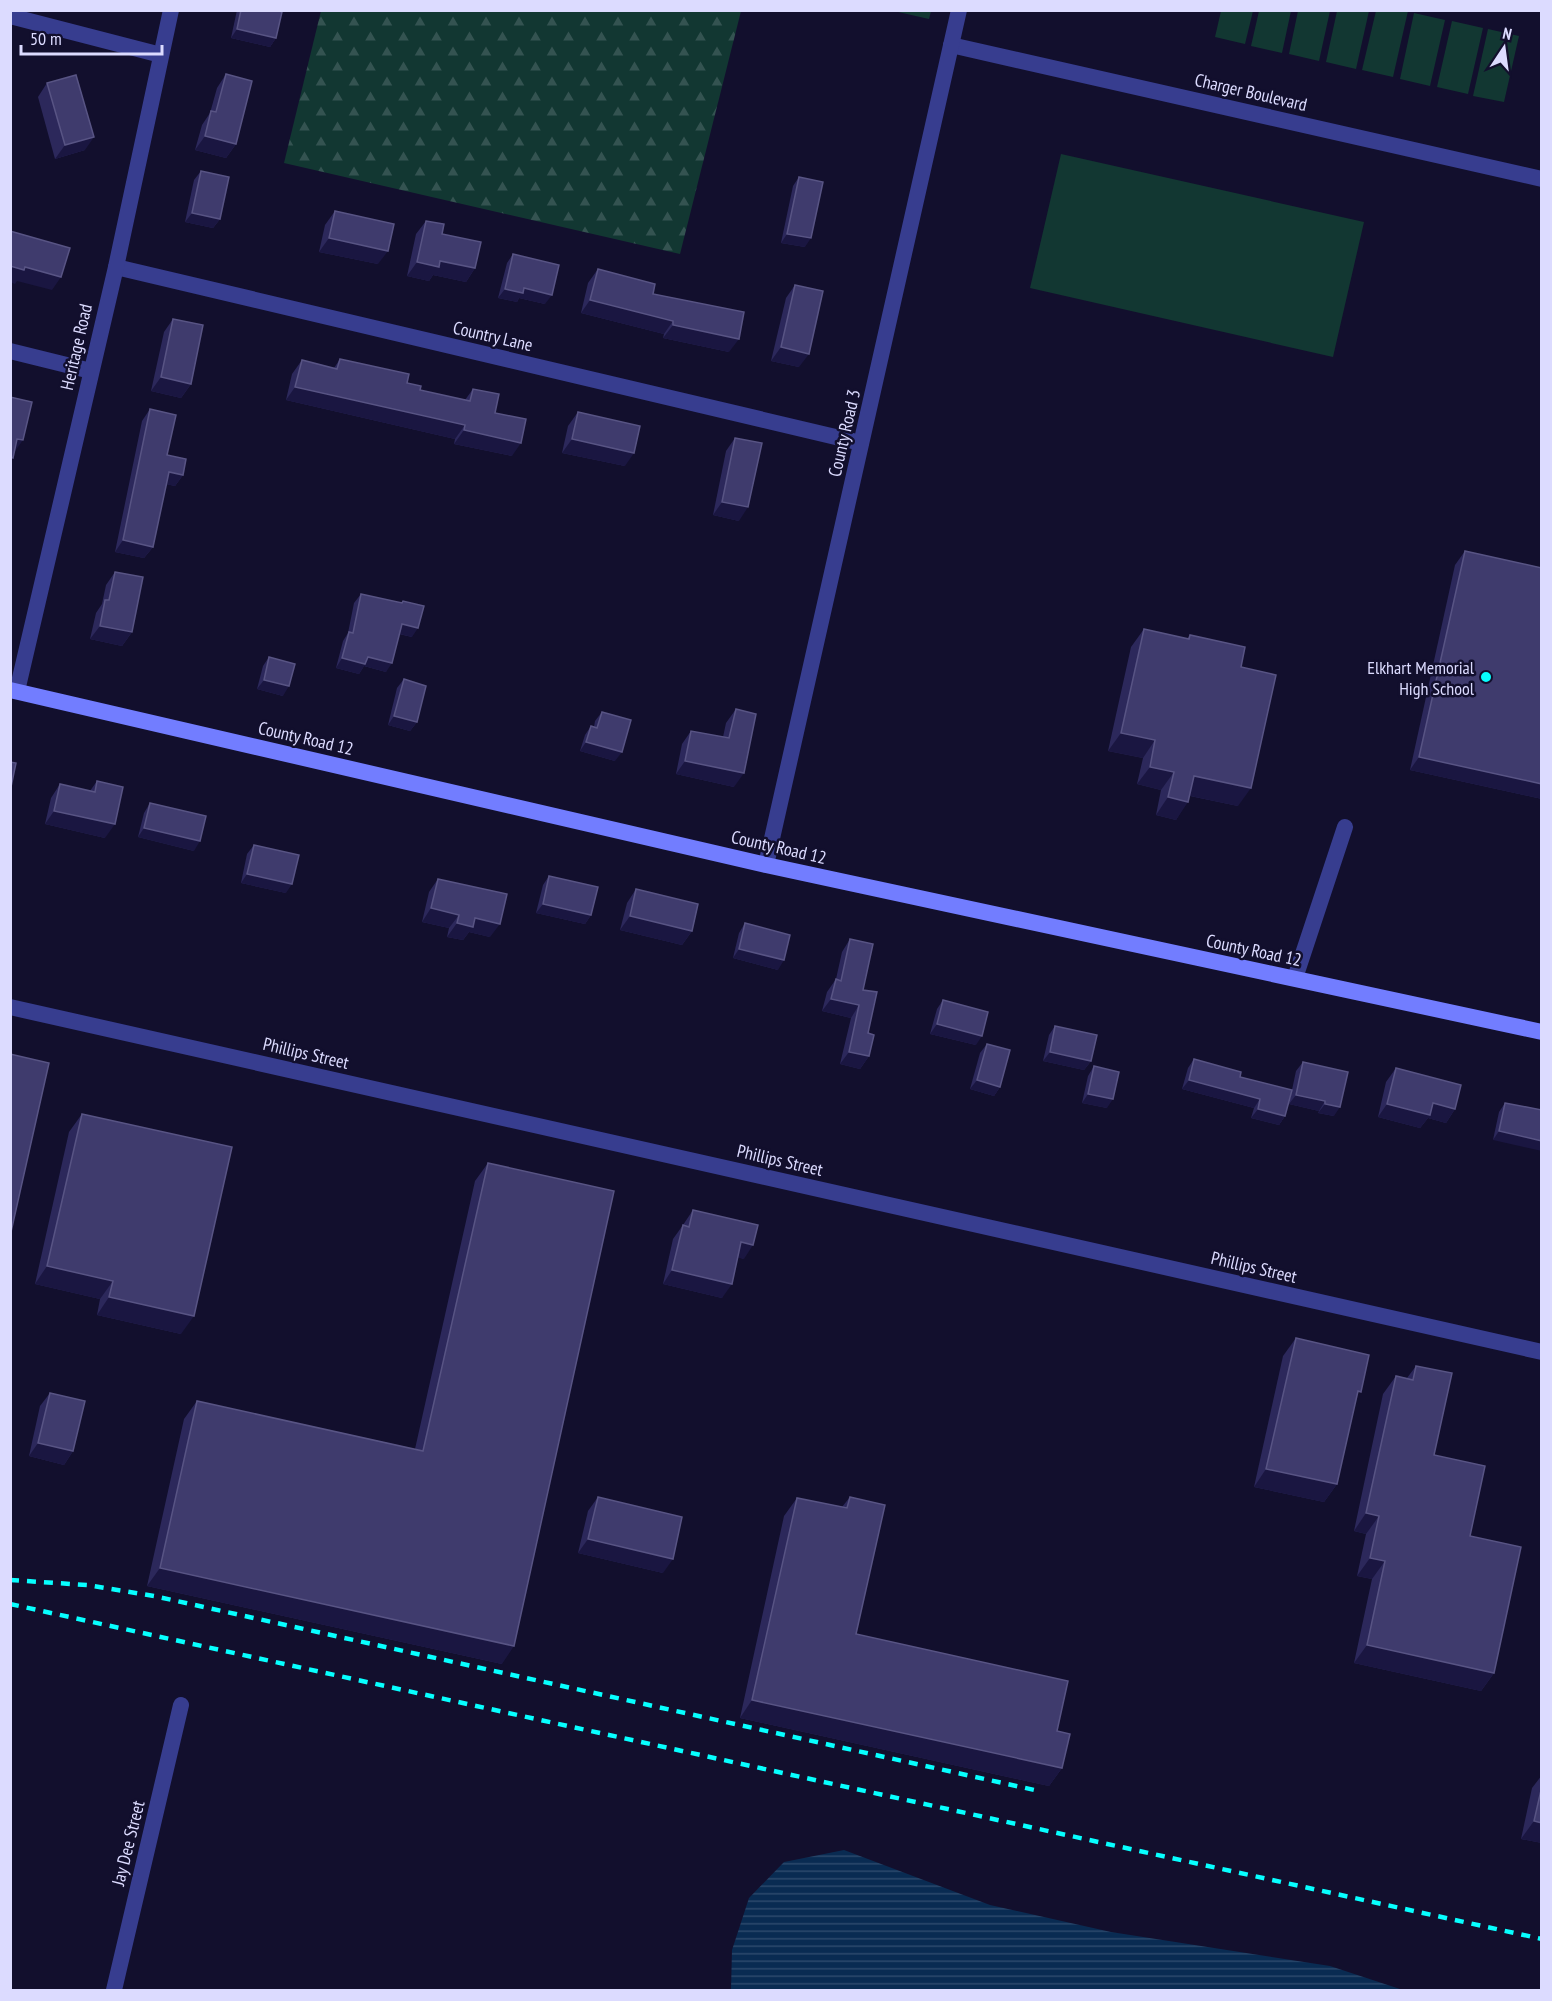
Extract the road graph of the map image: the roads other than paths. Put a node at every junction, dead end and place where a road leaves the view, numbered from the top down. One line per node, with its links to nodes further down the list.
1 (171, 10): 5 (street, Heritage Road)
2 (959, 10): 4 (street, County Road 3)
3 (10, 16): 5 (street)
4 (951, 45): 6 (street, Charger Boulevard); 10 (street, County Road 3)
5 (161, 55): 7 (street, Heritage Road)
6 (1542, 179)
7 (116, 267): 9 (street, Heritage Road); 10 (street, Country Lane)
8 (10, 351): 9 (street)
9 (90, 371): 11 (street, Heritage Road)
10 (861, 443): 13 (street, County Road 3)
11 (14, 690): 13 (main road, County Road 12)
12 (1345, 827): 14 (street)
13 (766, 865): 14 (main road, County Road 12)
14 (1295, 978): 16 (main road, County Road 12)
15 (10, 1007): 17 (street, Phillips Street)
16 (1542, 1032)
17 (1542, 1352)
18 (181, 1705): 19 (street, Jay Dee Street)
19 (114, 1990)

